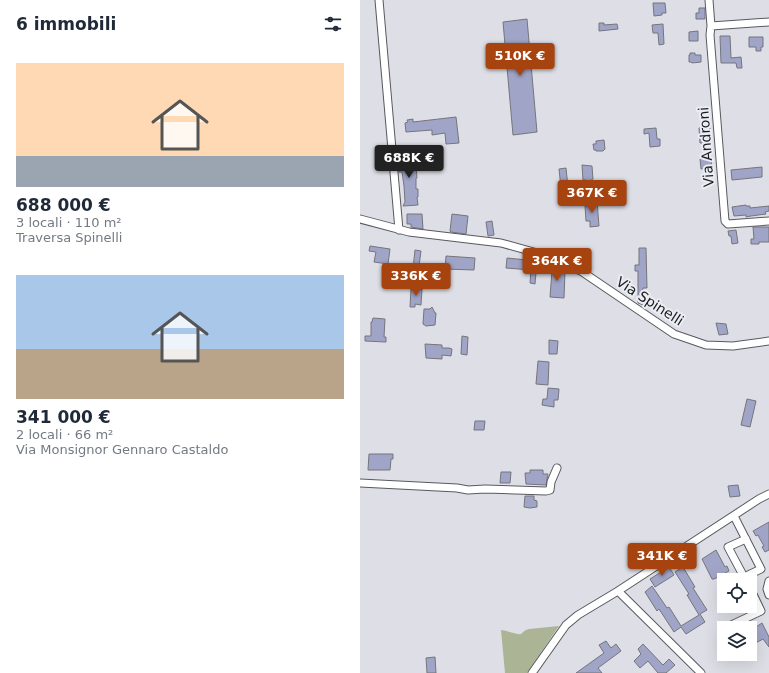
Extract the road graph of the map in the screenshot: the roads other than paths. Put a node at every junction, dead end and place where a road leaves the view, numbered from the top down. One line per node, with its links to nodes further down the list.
1 (379, 0): 7 (street)
2 (709, 0): 4 (street)
3 (769, 22): 4 (street)
4 (711, 26): 6 (street, Via Androni)
5 (360, 219): 7 (street, Via Spinelli)
6 (769, 221)
7 (399, 230): 8 (street, Via Spinelli)
8 (769, 342)
9 (557, 468): 10 (street)
10 (360, 483)
11 (769, 494): 12 (street)
12 (734, 516): 13 (street); 17 (street)
13 (746, 539): 14 (street); 15 (street)
14 (742, 573)
15 (754, 573)
16 (769, 581): 18 (street)
17 (618, 590): 23 (street); 24 (street)
18 (769, 595)
19 (757, 603): 20 (street)
20 (757, 613)
21 (757, 613): 22 (street)
22 (740, 621)
23 (532, 673)
24 (701, 673)

